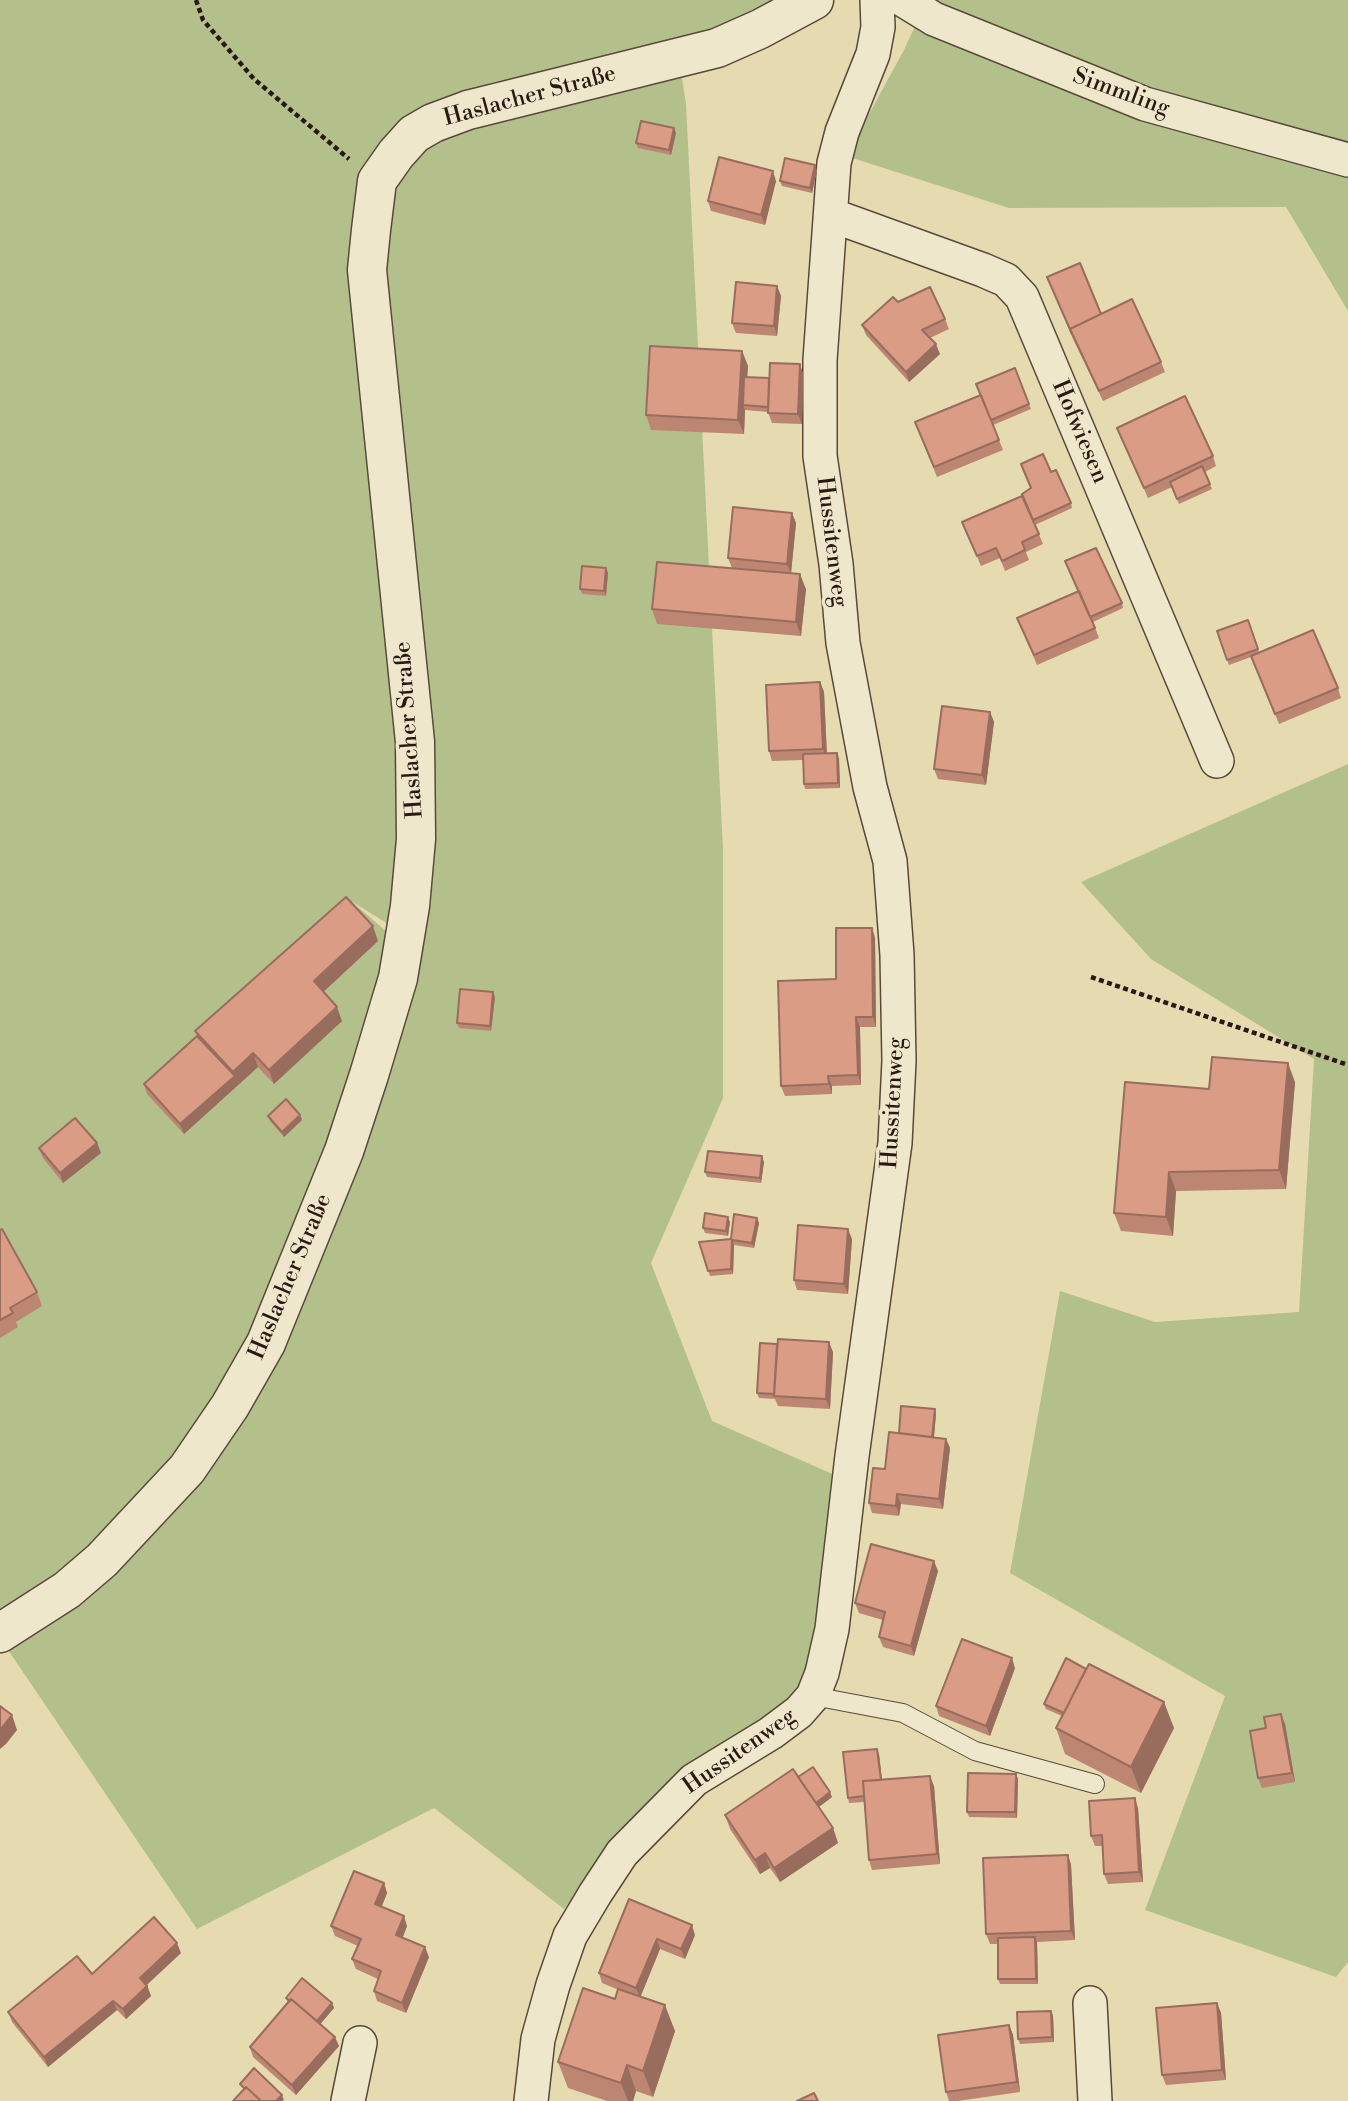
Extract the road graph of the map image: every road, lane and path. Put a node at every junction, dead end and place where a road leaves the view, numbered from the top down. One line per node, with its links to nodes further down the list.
1 (196, 0): 6 (path)
2 (814, 0): 6 (street, Haslacher Straße)
3 (877, 0): 7 (street, Hussitenweg)
4 (903, 0): 5 (street, Simmling)
5 (1348, 160)
6 (377, 181): 11 (street, Haslacher Straße)
7 (831, 215): 8 (street, Hofwiesen); 12 (street, Hussitenweg)
8 (1217, 761)
9 (1091, 978): 10 (path)
10 (1348, 1065)
11 (0, 1633)
12 (813, 1696): 13 (lane); 17 (street, Hussitenweg)
13 (1095, 1784)
14 (1090, 2003): 18 (street)
15 (360, 2043): 16 (street)
16 (348, 2101)
17 (531, 2101)
18 (1095, 2101)

